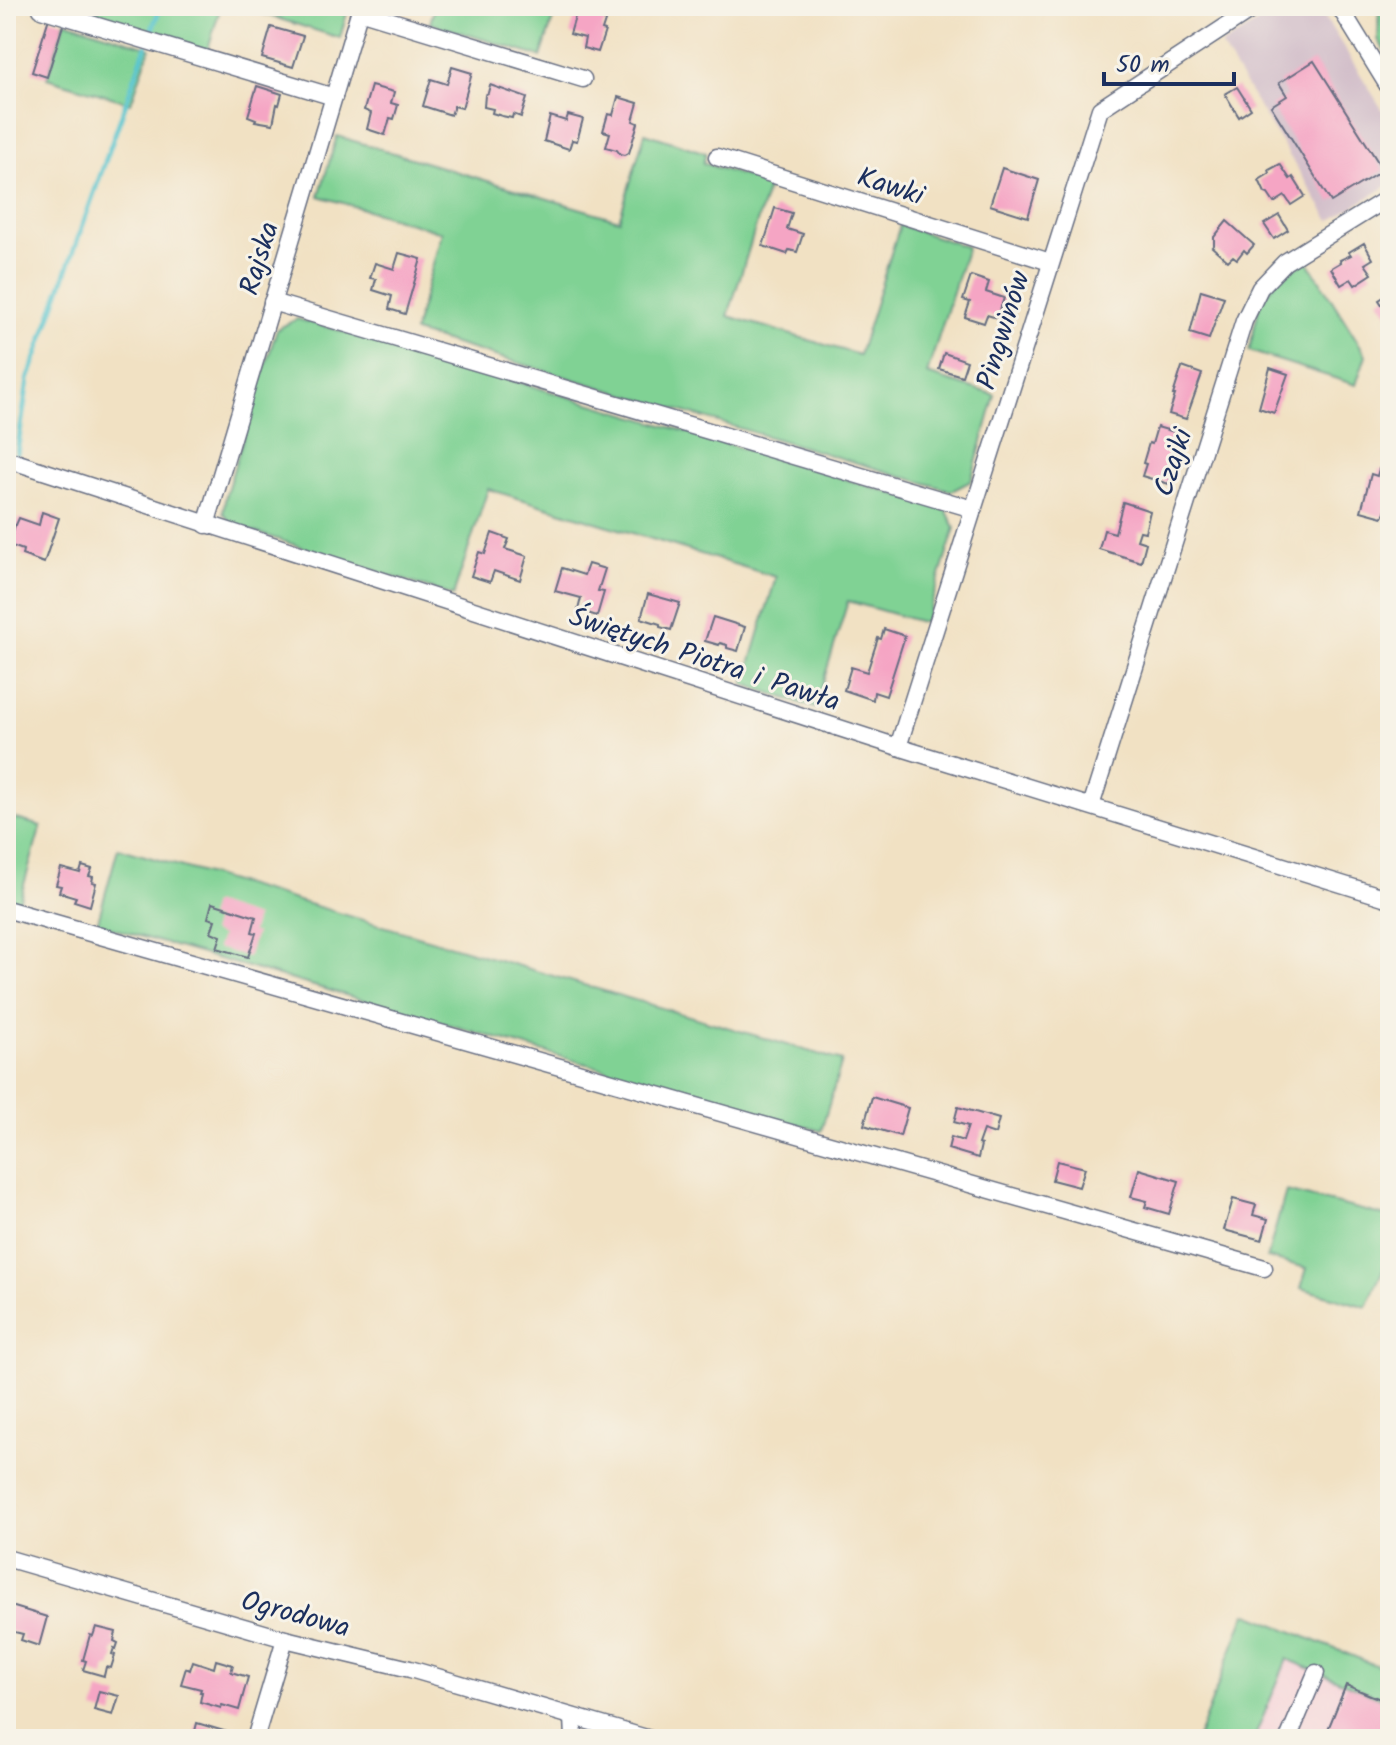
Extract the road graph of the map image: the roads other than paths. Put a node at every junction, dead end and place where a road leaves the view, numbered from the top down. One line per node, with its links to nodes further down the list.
1 (1257, 6): 10 (street, Pingwinów)
2 (1339, 6): 6 (street)
3 (41, 9): 7 (street)
4 (360, 9): 5 (street); 7 (street, Rajska)
5 (583, 79)
6 (1390, 89)
7 (334, 97): 11 (street, Rajska)
8 (717, 157): 10 (street, Kawki)
9 (1390, 197): 16 (street, Czajki)
10 (1050, 262): 13 (street, Pingwinów)
11 (272, 302): 13 (street); 14 (street, Rajska)
12 (6, 459): 14 (street, Świętych Piotra i Pawła)
13 (973, 509): 15 (street, Pingwinów)
14 (206, 525): 15 (street, Świętych Piotra i Pawła)
15 (898, 747): 16 (street, Świętych Piotra i Pawła)
16 (1091, 806): 17 (street, Świętych Piotra i Pawła)
17 (1390, 899)
18 (6, 909): 19 (street)
19 (1264, 1268)
20 (6, 1558): 21 (street, Ogrodowa)
21 (285, 1639): 23 (street, Ogrodowa); 24 (street)
22 (1316, 1673): 27 (street)
23 (573, 1717): 25 (street); 26 (street, Ogrodowa)
24 (255, 1739)
25 (574, 1739)
26 (650, 1739)
27 (1288, 1739)

